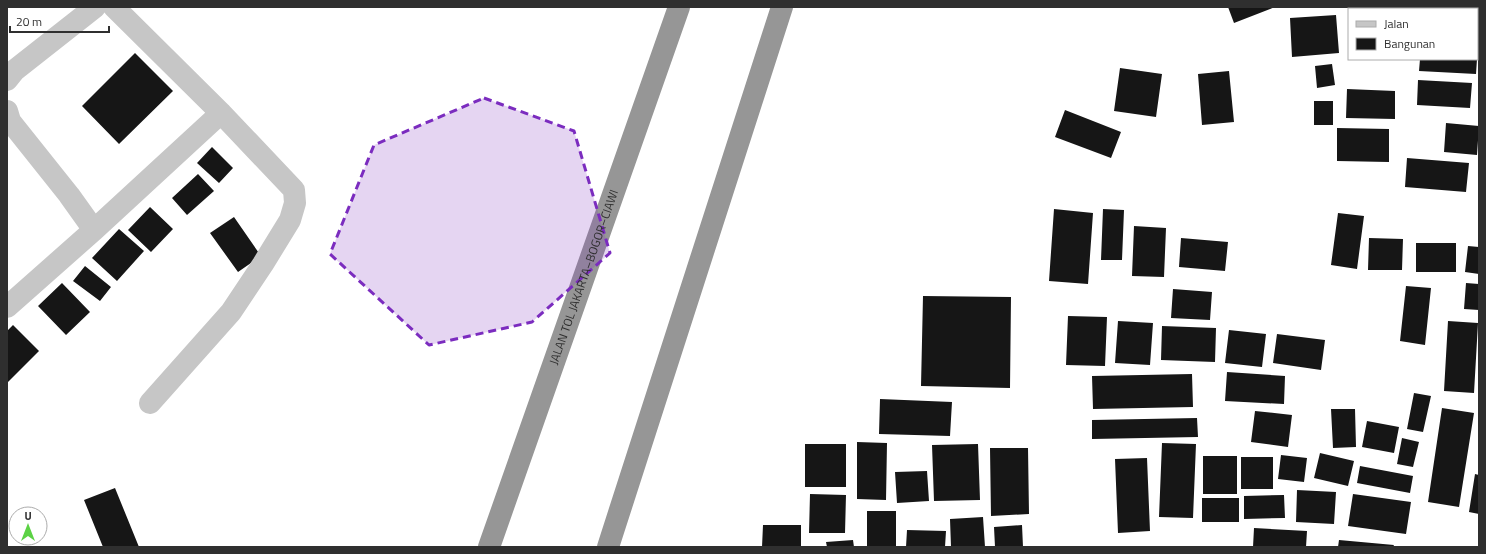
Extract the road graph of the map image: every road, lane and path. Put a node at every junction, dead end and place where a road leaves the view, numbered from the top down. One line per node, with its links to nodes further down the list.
1 (95, 7): 5 (street)
2 (114, 7): 7 (street)
3 (679, 7): 11 (highway, JALAN TOL JAKARTA–BOGOR–CIAWI)
4 (782, 7): 12 (highway)
5 (7, 80)
6 (7, 111): 8 (street)
7 (221, 113): 8 (street); 10 (street)
8 (94, 230): 9 (street)
9 (7, 307)
10 (150, 403)
11 (489, 547)
12 (608, 547)

